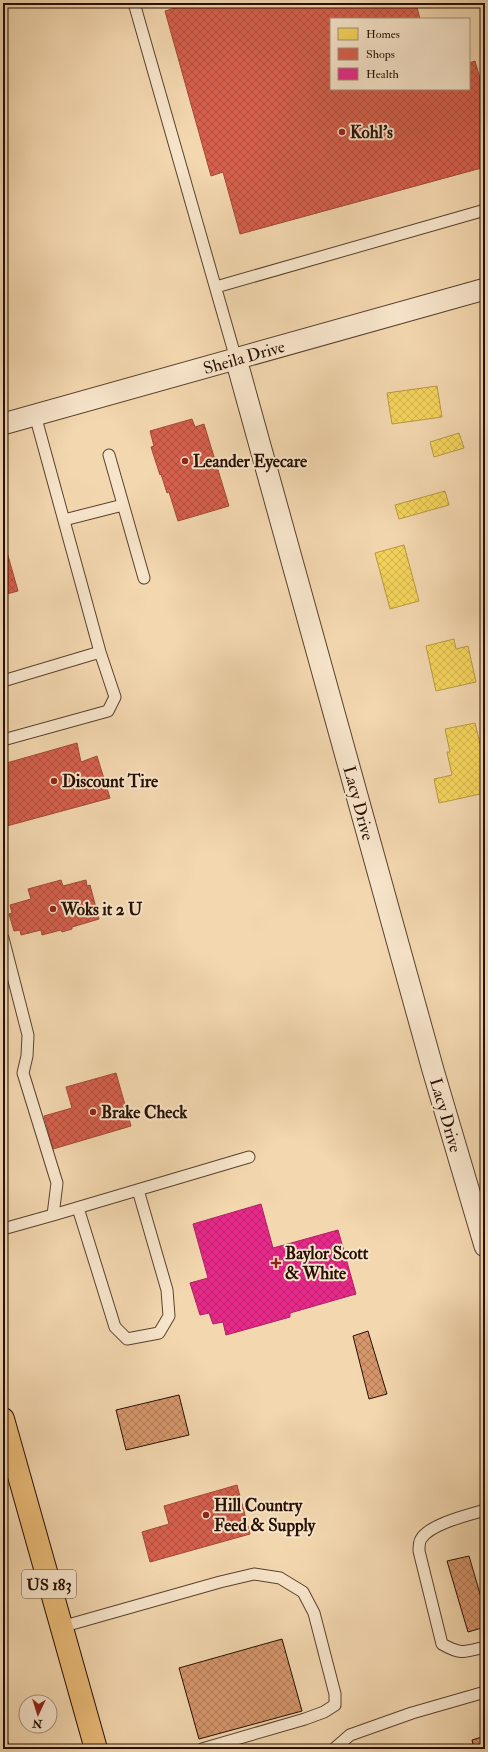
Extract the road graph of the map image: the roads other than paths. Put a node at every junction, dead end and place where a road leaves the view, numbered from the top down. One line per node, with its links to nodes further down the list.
1 (134, 3): 3 (lane)
2 (485, 210): 3 (lane)
3 (216, 287): 5 (lane)
4 (485, 289): 5 (street, Sheila Drive)
5 (236, 359): 6 (street, Sheila Drive); 21 (street, Lacy Drive)
6 (35, 415): 7 (street, Sheila Drive); 10 (lane)
7 (3, 424)
8 (109, 455): 9 (lane)
9 (123, 505): 10 (lane); 11 (lane)
10 (64, 520): 12 (lane)
11 (144, 578)
12 (100, 652): 13 (lane); 14 (lane)
13 (3, 681)
14 (3, 740)
15 (3, 938): 19 (lane)
16 (249, 1157): 17 (lane)
17 (138, 1190): 18 (lane); 18 (lane)
18 (78, 1208): 19 (lane)
19 (53, 1215): 20 (lane)
20 (3, 1229)
21 (485, 1246)
22 (3, 1419): 24 (main road, US 183)
23 (485, 1510): 25 (lane)
24 (62, 1627): 27 (main road, US 183); 28 (lane)
25 (485, 1647)
26 (485, 1692): 29 (lane)
27 (96, 1749)
28 (202, 1749)
29 (334, 1749)

